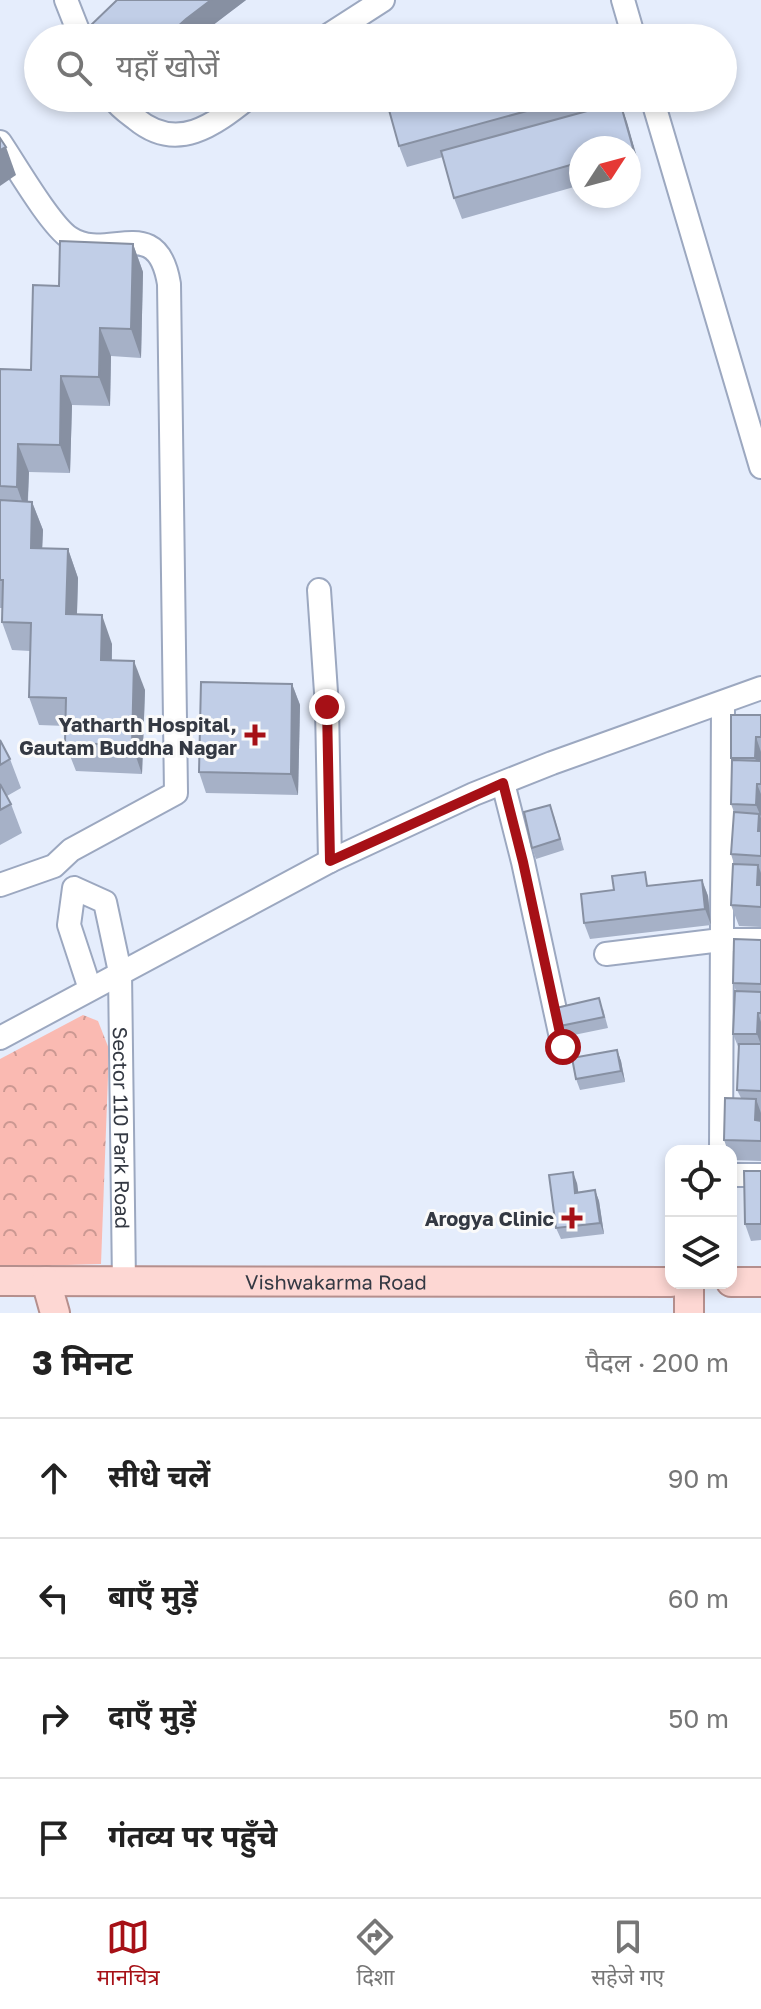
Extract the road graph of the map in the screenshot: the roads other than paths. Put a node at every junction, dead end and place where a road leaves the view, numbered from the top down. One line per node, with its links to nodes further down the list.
1 (66, 0): 4 (street)
2 (383, 0): 5 (street)
3 (623, 0): 6 (street)
4 (75, 24)
5 (346, 24)
6 (630, 24)
7 (129, 112): 8 (street)
8 (228, 112)
9 (656, 112): 11 (street)
10 (0, 142): 19 (street)
11 (761, 467)
12 (319, 590): 18 (street)
13 (761, 688): 14 (street)
14 (723, 704): 16 (street); 17 (street)
15 (748, 727): 16 (street)
16 (721, 728): 22 (street)
17 (503, 783): 18 (street); 28 (street)
18 (330, 861): 25 (street)
19 (54, 866): 20 (street); 21 (street)
20 (0, 885)
21 (74, 888): 25 (street, Sector 110 Park Road); 26 (street)
22 (721, 940): 23 (street); 24 (street); 29 (street)
23 (761, 940)
24 (606, 954)
25 (120, 972): 26 (street); 37 (street, Sector 110 Park Road)
26 (90, 989): 27 (street)
27 (0, 1038)
28 (563, 1047)
29 (721, 1145)
30 (737, 1175): 31 (street)
31 (761, 1175)
32 (0, 1281): 33 (main road, Vishwakarma Road)
33 (46, 1281): 37 (main road, Vishwakarma Road); 39 (main road)
34 (665, 1282): 37 (main road, Vishwakarma Road)
35 (737, 1282): 36 (main road)
36 (761, 1282)
37 (124, 1283)
38 (689, 1289): 40 (main road)
39 (55, 1313)
40 (689, 1313)

